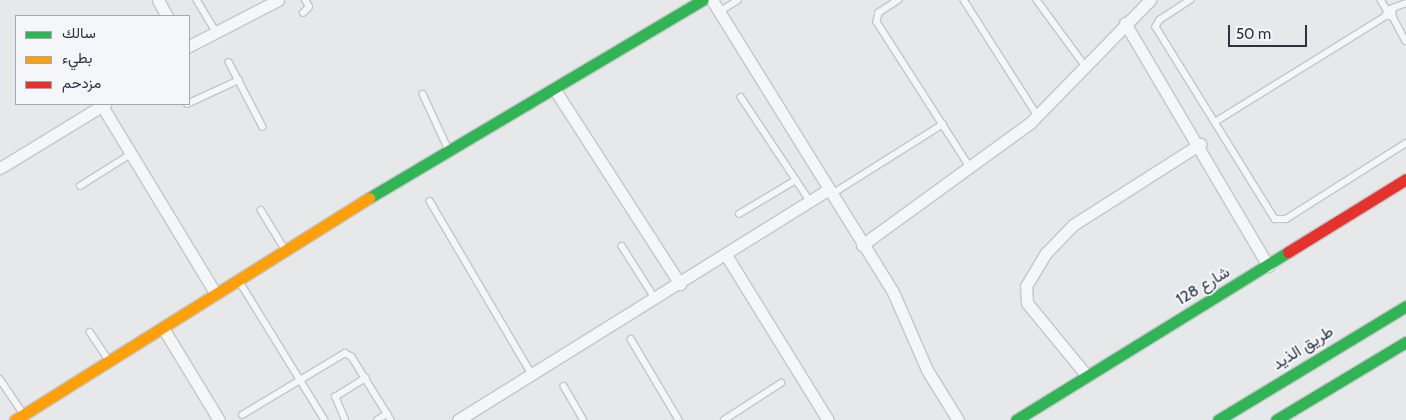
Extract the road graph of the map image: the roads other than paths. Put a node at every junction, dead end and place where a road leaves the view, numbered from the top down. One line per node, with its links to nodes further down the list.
1 (158, 0): 18 (street)
2 (197, 0): 20 (lane)
3 (278, 0): 20 (street)
4 (305, 0): 16 (lane)
5 (703, 0): 26 (main road)
6 (712, 0): 15 (street)
7 (738, 0): 15 (lane)
8 (898, 0): 33 (lane)
9 (964, 0): 31 (lane)
10 (1037, 0): 24 (lane)
11 (1150, 0): 19 (street)
12 (1191, 0): 32 (lane)
13 (1381, 0): 17 (lane)
14 (1406, 3): 17 (lane)
15 (719, 12): 44 (street)
16 (303, 13)
17 (1390, 13): 21 (lane); 32 (lane)
18 (167, 15)
19 (1125, 23): 24 (street); 36 (street)
20 (215, 30): 22 (street)
21 (1406, 41)
22 (190, 45)
23 (229, 62): 25 (lane)
24 (1087, 68): 31 (street)
25 (239, 80): 29 (lane); 34 (lane)
26 (555, 90): 37 (main road); 55 (street)
27 (423, 94): 37 (lane)
28 (741, 97): 42 (lane)
29 (190, 103)
30 (103, 105): 38 (street); 39 (street)
31 (1038, 116): 40 (street)
32 (1215, 122): 35 (lane)
33 (943, 124): 40 (lane); 44 (lane)
34 (263, 127)
35 (1406, 143)
36 (1200, 144): 53 (street); 65 (street)
37 (449, 150): 51 (main road)
38 (131, 154): 43 (lane); 56 (street)
39 (0, 168)
40 (971, 169): 49 (street)
41 (1406, 179): 53 (main road, شارع 128)
42 (796, 180): 46 (lane); 48 (lane)
43 (80, 186)
44 (828, 193): 46 (street); 49 (street)
45 (430, 201): 64 (lane)
46 (810, 201): 52 (street)
47 (261, 210): 51 (lane)
48 (739, 214)
49 (862, 245): 84 (street)
50 (622, 246): 57 (lane)
51 (286, 251): 54 (main road)
52 (726, 255): 55 (street); 83 (street)
53 (1268, 266): 65 (main road, شارع 128)
54 (239, 281): 56 (main road); 68 (lane)
55 (680, 284): 57 (street)
56 (216, 294): 59 (main road)
57 (656, 300): 64 (street)
58 (1406, 306): 86 (main road, طريق الذيد)
59 (163, 328): 63 (main road); 74 (street)
60 (90, 332): 63 (lane)
61 (631, 339): 81 (lane)
62 (1406, 342): 87 (main road)
63 (109, 360): 73 (main road)
64 (533, 376): 79 (street)
65 (1087, 376): 85 (main road, شارع 128)
66 (365, 378): 68 (lane); 71 (lane); 76 (lane)
67 (0, 379): 73 (lane)
68 (301, 380): 72 (lane); 75 (lane)
69 (781, 383): 82 (lane)
70 (564, 386): 80 (lane)
71 (387, 414): 77 (lane); 78 (lane)
72 (242, 415)
73 (20, 417)
74 (219, 420)
75 (326, 420)
76 (345, 420)
77 (377, 420)
78 (391, 420)
79 (458, 420)
80 (584, 420)
81 (679, 420)
82 (724, 420)
83 (828, 420)
84 (958, 420)
85 (1016, 420)
86 (1218, 420)
87 (1276, 420)

